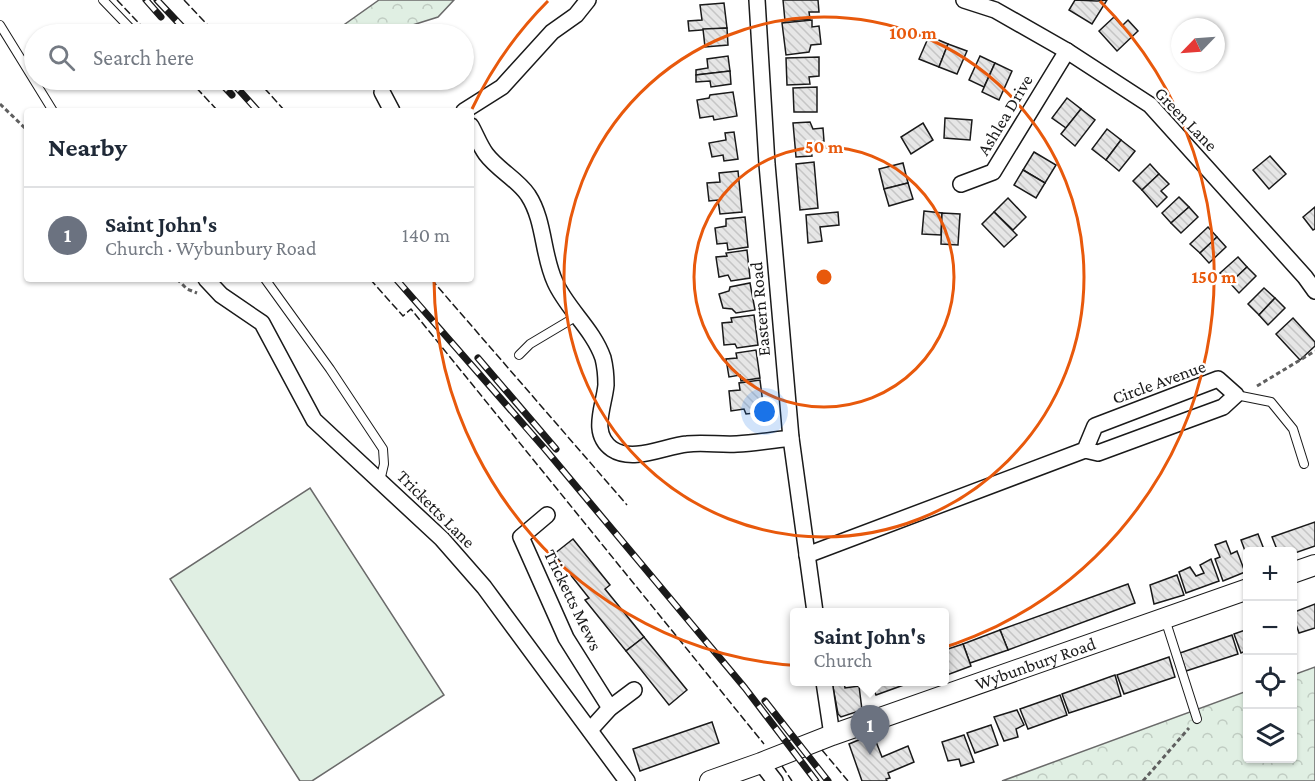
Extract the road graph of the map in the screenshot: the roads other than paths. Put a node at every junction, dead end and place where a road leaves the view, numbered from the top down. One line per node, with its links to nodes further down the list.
1 (103, 0): 5 (lane)
2 (588, 0): 13 (street)
3 (758, 0): 23 (street, Eastern Road)
4 (964, 0): 7 (street, Green Lane)
5 (126, 24)
6 (0, 25): 8 (lane)
7 (1067, 51): 15 (street, Ashlea Drive); 16 (street, Green Lane)
8 (24, 64)
9 (40, 90): 11 (lane)
10 (382, 92): 12 (street)
11 (51, 108)
12 (390, 108)
13 (469, 108)
14 (474, 131): 20 (street)
15 (962, 184)
16 (1310, 272): 19 (street, Green Lane)
17 (209, 282): 26 (street, Tricketts Lane)
18 (267, 282): 26 (lane)
19 (1315, 291)
20 (577, 315): 21 (lane); 23 (street)
21 (519, 355)
22 (1236, 395): 24 (street); 24 (street, Circle Avenue); 25 (lane)
23 (791, 438): 28 (street, Eastern Road)
24 (1085, 450): 28 (street)
25 (1304, 464)
26 (380, 481): 38 (street, Tricketts Lane)
27 (547, 515): 36 (street, Tricketts Mews)
28 (807, 555): 32 (street, Eastern Road)
29 (1315, 565): 30 (street)
30 (1297, 572)
31 (1243, 592): 33 (street, Wybunbury Road)
32 (814, 608)
33 (1165, 619): 37 (lane); 39 (street, Wybunbury Road)
34 (825, 686): 39 (street)
35 (634, 690): 36 (street)
36 (610, 708): 38 (street)
37 (1197, 719)
38 (590, 730): 41 (street, Tricketts Lane)
39 (832, 735): 40 (street, Wybunbury Road)
40 (761, 763): 42 (street, Wybunbury Road); 43 (street)
41 (627, 781)
42 (710, 781)
43 (775, 781)

